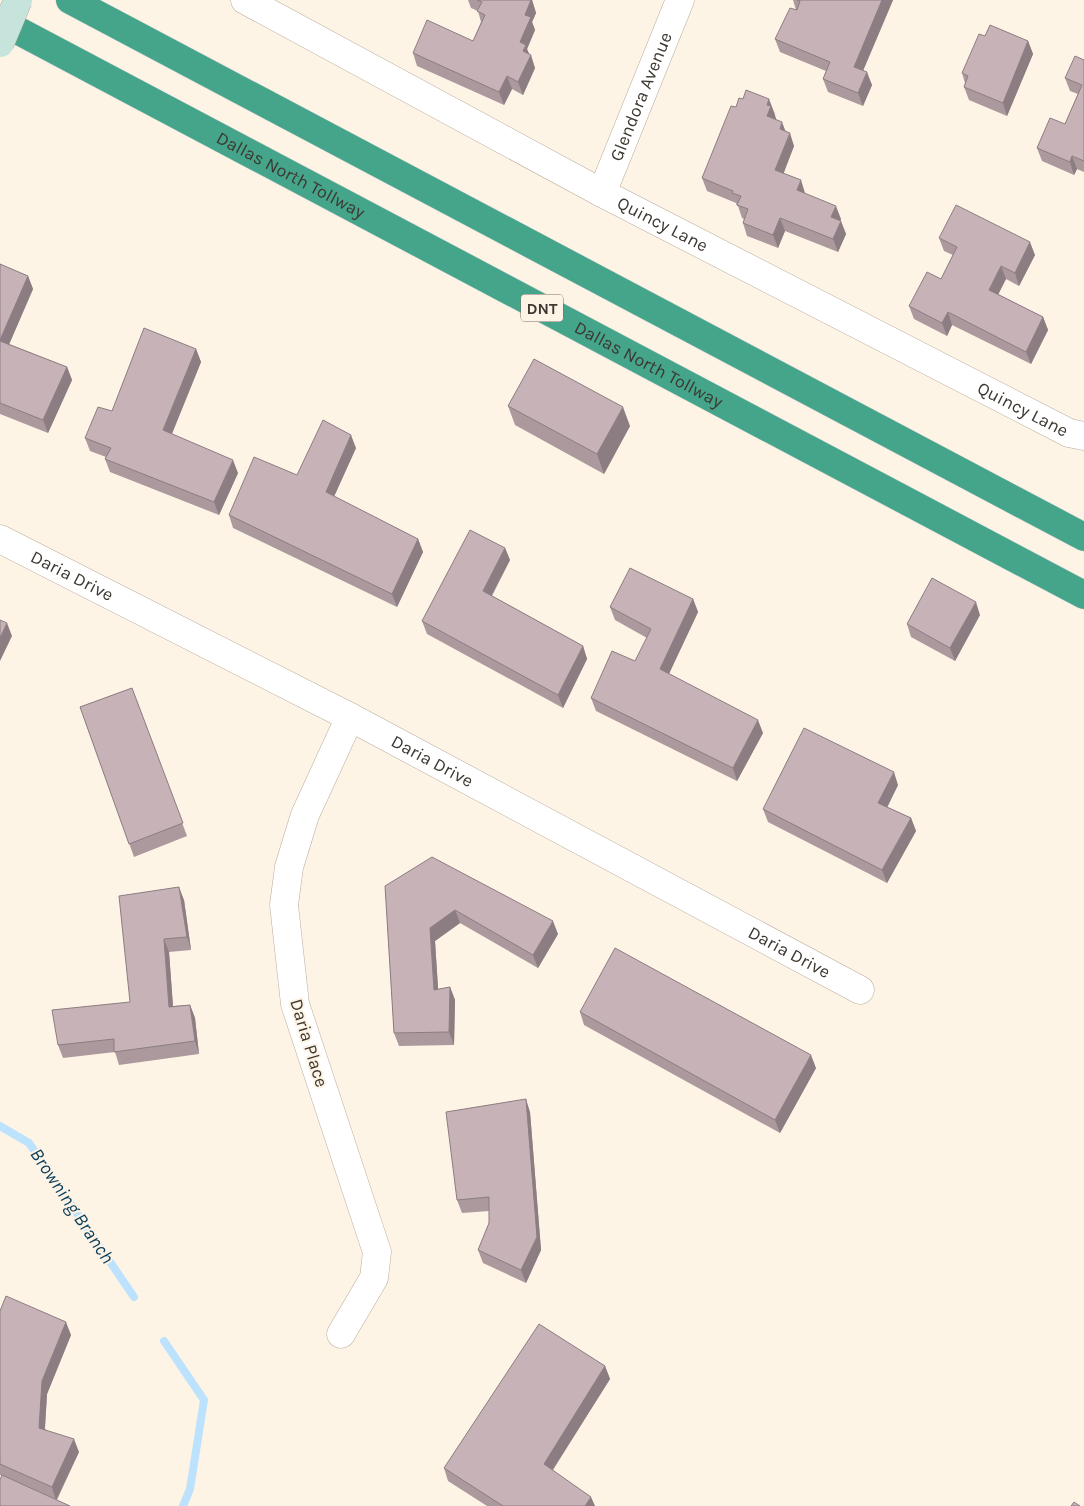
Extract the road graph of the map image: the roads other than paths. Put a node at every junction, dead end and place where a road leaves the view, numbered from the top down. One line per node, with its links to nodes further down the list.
1 (18, 0): 6 (street, bridge)
2 (70, 0): 9 (highway)
3 (246, 0): 7 (street, Quincy Lane)
4 (680, 0): 7 (street, Glendora Avenue)
5 (0, 21): 11 (highway, Dallas North Tollway / DNT)
6 (0, 43)
7 (602, 193): 8 (street, Quincy Lane)
8 (1084, 436)
9 (1084, 537)
10 (0, 540): 12 (street, Daria Drive)
11 (1084, 595)
12 (350, 717): 13 (street, Daria Drive); 14 (street, Daria Place)
13 (860, 990)
14 (341, 1334)

